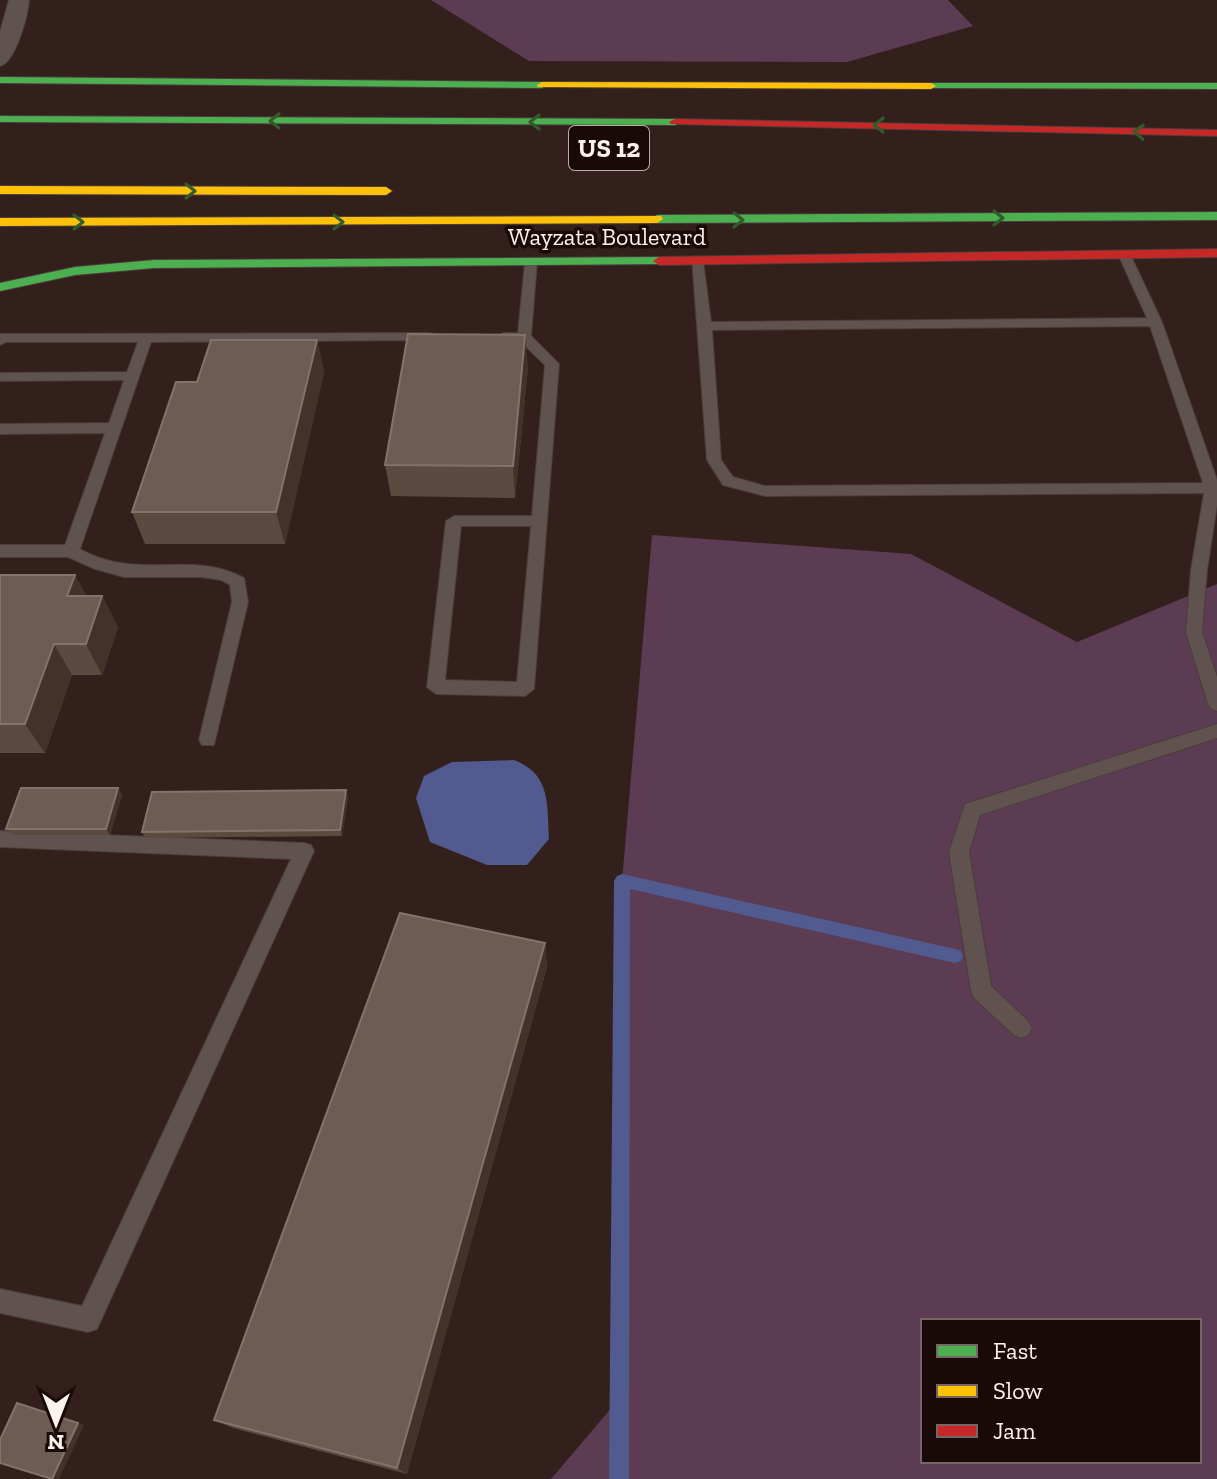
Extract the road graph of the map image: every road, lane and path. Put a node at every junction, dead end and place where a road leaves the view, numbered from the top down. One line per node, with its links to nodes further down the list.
1 (19, 0): 2 (street)
2 (6, 29): 3 (street)
3 (0, 60)
4 (0, 80): 5 (main road)
5 (1217, 86)
6 (0, 119): 7 (main road, one-way to 6)
7 (1217, 133)
8 (1155, 150): 9 (main road)
9 (1217, 151)
10 (0, 190): 11 (main road, one-way to 11)
11 (407, 191)
12 (1217, 216): 13 (main road, one-way to 12)
13 (0, 222)
14 (1217, 253): 15 (main road, Wayzata Boulevard)
15 (1124, 254): 16 (main road, Wayzata Boulevard); 19 (lane)
16 (697, 261): 17 (main road, Wayzata Boulevard); 20 (lane)
17 (531, 262): 18 (main road, Wayzata Boulevard); 23 (lane)
18 (0, 287)
19 (1155, 322): 20 (lane); 30 (lane)
20 (705, 326): 30 (lane)
21 (446, 337): 24 (lane)
22 (493, 337): 23 (lane)
23 (524, 337): 31 (lane)
24 (146, 338): 25 (lane); 26 (lane)
25 (0, 341)
26 (133, 376): 27 (lane); 28 (lane)
27 (0, 377)
28 (116, 428): 29 (lane); 33 (lane)
29 (0, 429)
30 (1212, 488): 34 (lane)
31 (539, 521): 31 (lane)
32 (0, 551): 33 (lane)
33 (71, 551): 36 (lane)
34 (1217, 704)
35 (1217, 731): 38 (lane)
36 (208, 740)
37 (0, 839): 39 (lane)
38 (1021, 1028)
39 (0, 1301)

